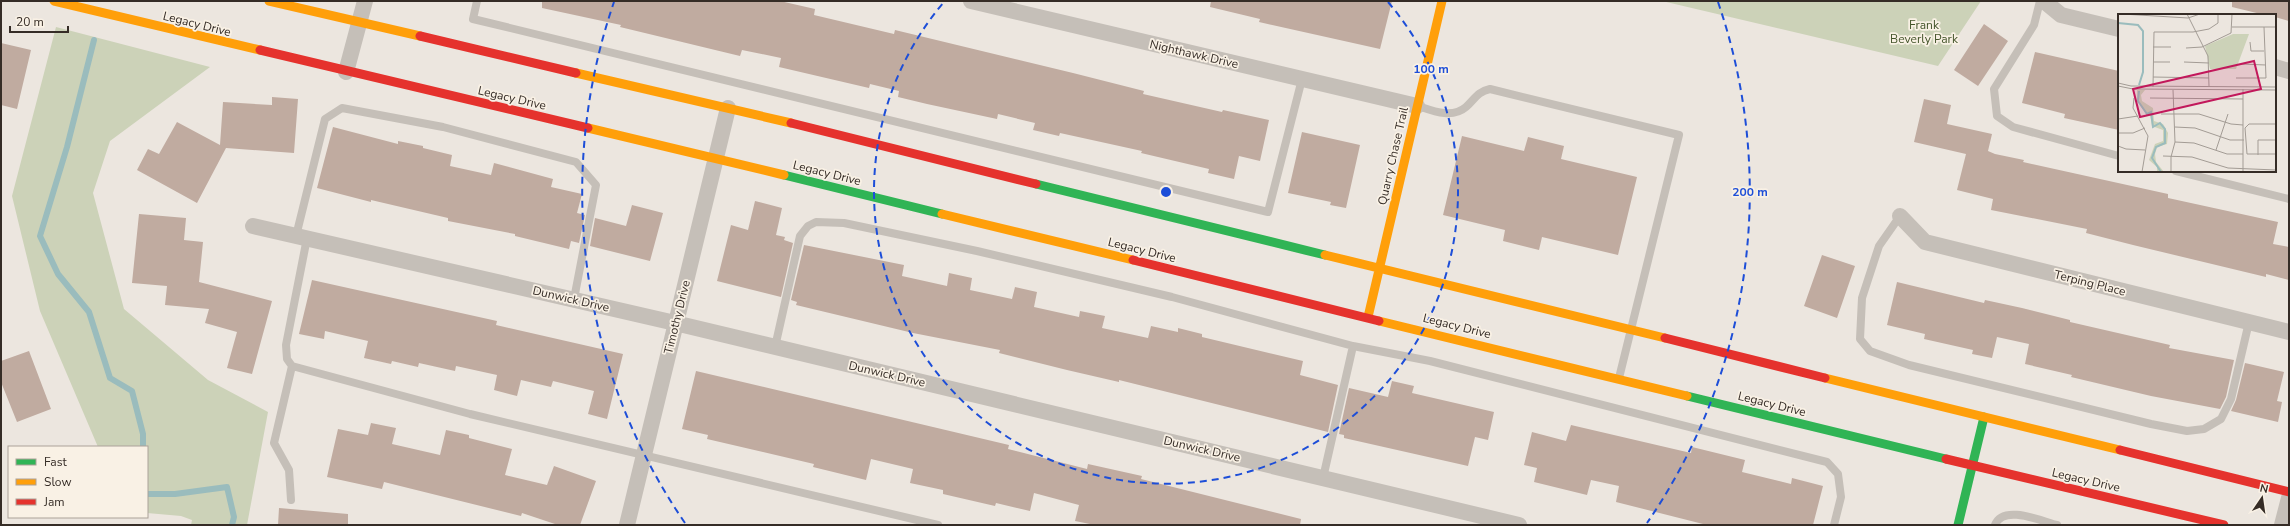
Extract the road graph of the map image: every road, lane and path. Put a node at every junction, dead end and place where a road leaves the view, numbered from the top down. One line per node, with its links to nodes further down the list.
1 (54, 1): 13 (main road, Legacy Drive)
2 (269, 1): 9 (main road)
3 (365, 1): 9 (street)
4 (477, 1): 14 (lane)
5 (971, 1): 14 (street, Nighthawk Drive)
6 (1442, 1): 15 (main road, Quarry Chase Trail)
7 (2040, 1): 17 (lane)
8 (2044, 1): 10 (street)
9 (360, 23): 13 (street); 16 (main road)
10 (2118, 29)
11 (2276, 67): 12 (street)
12 (2289, 71)
13 (346, 72): 18 (main road, Legacy Drive)
14 (1302, 79): 15 (street, Nighthawk Drive)
15 (1417, 106): 24 (main road, Quarry Chase Trail); 29 (lane)
16 (728, 108): 18 (street, Timothy Drive); 24 (main road)
17 (2118, 156)
18 (716, 159): 26 (main road, Legacy Drive); 28 (street, Timothy Drive)
19 (2180, 172): 20 (lane)
20 (2289, 199)
21 (1900, 216): 27 (street, Terping Place); 27 (lane)
22 (253, 226): 23 (street, Dunwick Drive)
23 (302, 237): 25 (street, Dunwick Drive); 25 (lane); 33 (lane)
24 (1379, 269): 26 (main road, Quarry Chase Trail); 29 (main road)
25 (574, 299): 28 (street, Dunwick Drive)
26 (1368, 317): 34 (main road, Legacy Drive)
27 (2248, 322): 30 (street, Terping Place)
28 (675, 323): 32 (street, Dunwick Drive); 36 (street, Timothy Drive)
29 (1630, 331): 34 (lane); 35 (main road)
30 (2289, 332)
31 (1353, 346): 32 (lane); 38 (lane); 45 (lane)
32 (774, 347): 38 (street, Dunwick Drive)
33 (292, 366): 36 (lane); 41 (lane)
34 (1619, 379): 37 (main road, Legacy Drive)
35 (1984, 417): 37 (main road); 39 (main road)
36 (644, 454): 42 (street, Timothy Drive); 43 (lane)
37 (1972, 466): 46 (main road); 49 (main road, Legacy Drive)
38 (1323, 478): 44 (street, Dunwick Drive)
39 (2289, 492)
40 (2289, 498): 50 (street)
41 (292, 500)
42 (627, 525)
43 (938, 525)
44 (1520, 525)
45 (1834, 525)
46 (1958, 525)
47 (1995, 525): 48 (lane)
48 (2057, 525)
49 (2224, 525)
50 (2282, 525)

